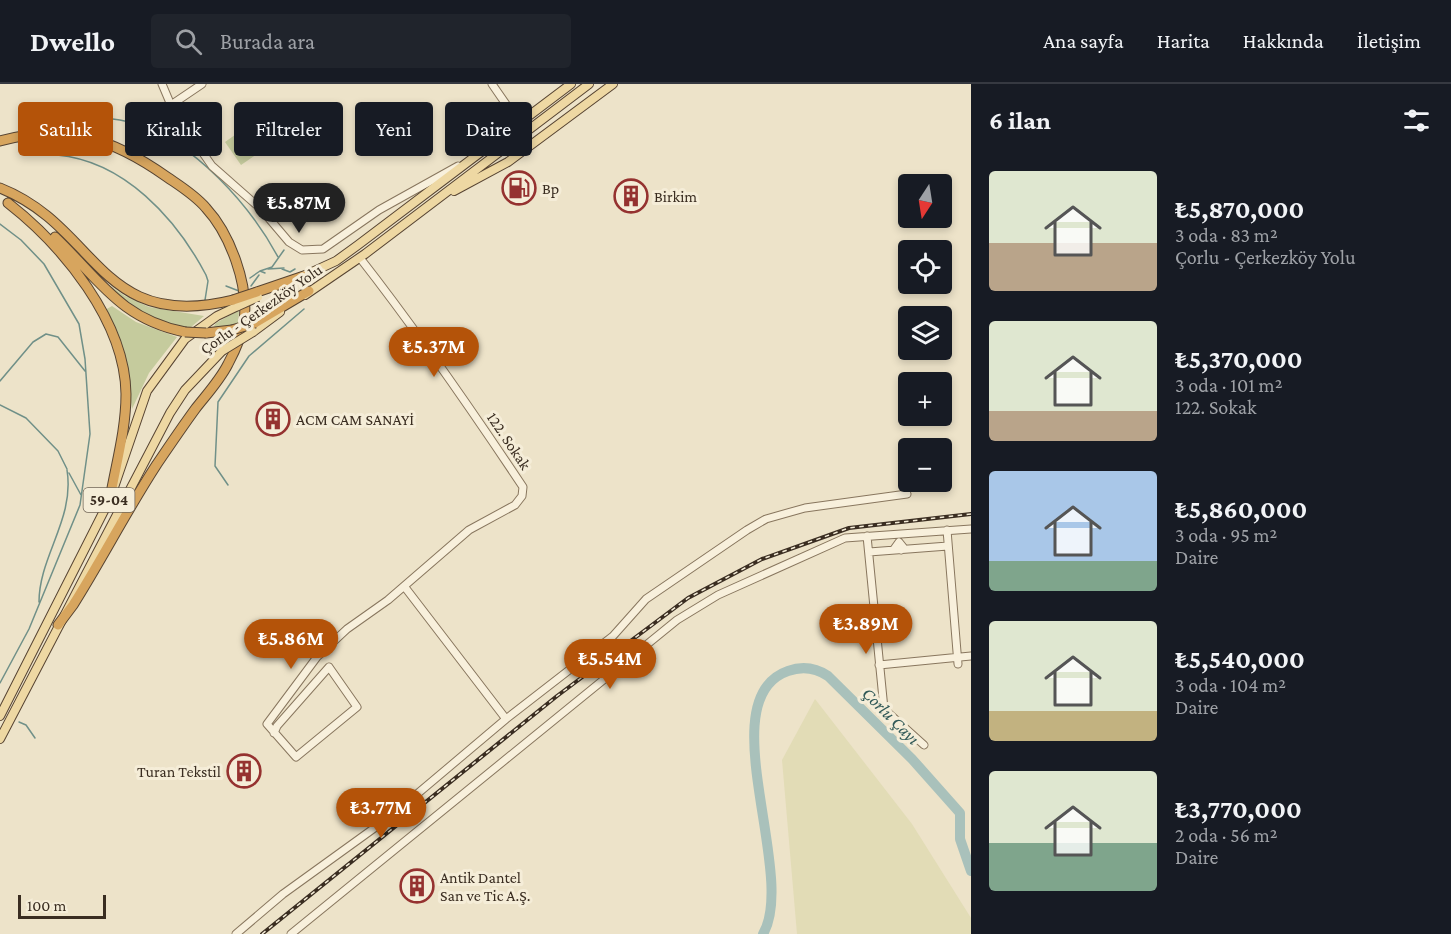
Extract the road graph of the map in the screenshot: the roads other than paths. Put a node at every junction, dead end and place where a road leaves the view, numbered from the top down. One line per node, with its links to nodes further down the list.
1 (162, 84): 7 (street)
2 (202, 84): 8 (street)
3 (492, 84): 9 (street)
4 (571, 84): 10 (main road, Çorlu - Çerkezköy Yolu)
5 (589, 84): 11 (main road, Çorlu - Çerkezköy Yolu)
6 (612, 84): 14 (main road)
7 (170, 102)
8 (175, 102)
9 (504, 102)
10 (532, 113)
11 (532, 127)
12 (532, 139): 14 (main road)
13 (0, 141): 35 (highway)
14 (535, 142): 21 (main road)
15 (205, 156): 16 (street)
16 (473, 156)
17 (474, 156): 23 (main road, Çorlu - Çerkezköy Yolu)
18 (494, 156): 21 (main road, Çorlu - Çerkezköy Yolu)
19 (0, 188): 25 (highway)
20 (4, 201): 26 (highway, bridge); 28 (highway)
21 (435, 201): 22 (main road, Çorlu - Çerkezköy Yolu)
22 (360, 258): 24 (main road, Çorlu - Çerkezköy Yolu); 34 (street, 122. Sokak)
23 (304, 276): 25 (highway, bridge)
24 (309, 291): 26 (highway)
25 (236, 303): 28 (main road, Çorlu - Çerkezköy Yolu / 59-04)
26 (254, 327): 35 (main road, Çorlu - Çerkezköy Yolu / 59-04, bridge)
27 (907, 494): 40 (street)
28 (110, 499): 39 (main road, Çorlu - Çerkezköy Yolu / 59-04)
29 (971, 529): 30 (street)
30 (946, 530): 31 (street); 32 (street)
31 (867, 536): 33 (street); 45 (street)
32 (948, 546): 33 (street); 37 (street)
33 (869, 552): 38 (street)
34 (404, 586): 40 (street); 41 (street)
35 (58, 625): 42 (main road, Çorlu - Çerkezköy Yolu / 59-04)
36 (971, 657): 37 (street)
37 (958, 661): 38 (street)
38 (879, 665): 43 (street)
39 (0, 716)
40 (506, 719): 44 (street)
41 (274, 733): 41 (street)
42 (0, 739)
43 (924, 745)
44 (236, 934)
45 (291, 934)

